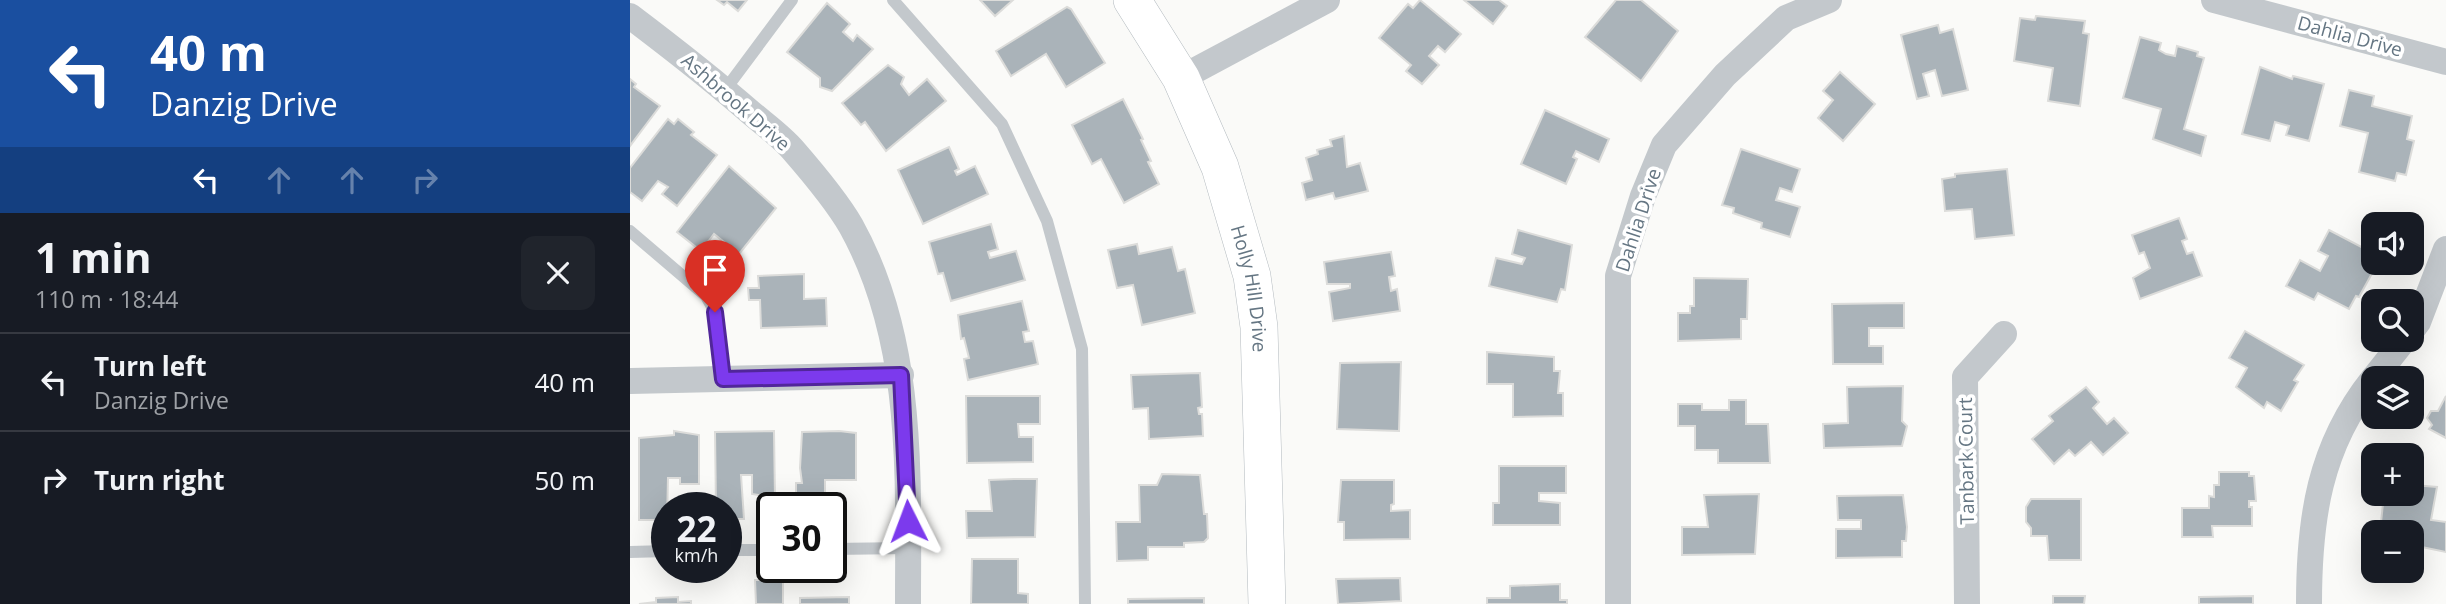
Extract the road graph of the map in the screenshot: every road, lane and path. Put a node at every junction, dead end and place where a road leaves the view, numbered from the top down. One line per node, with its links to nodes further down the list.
1 (792, 0): 10 (lane)
2 (893, 0): 26 (lane)
3 (1132, 0): 9 (street, Holly Hill Drive)
4 (1327, 0): 9 (street)
5 (1829, 0): 28 (street, Dahlia Drive)
6 (2214, 0): 8 (street, Dahlia Drive)
7 (631, 18): 10 (street, Ashbrook Drive)
8 (2446, 62)
9 (1181, 78): 27 (street, Holly Hill Drive)
10 (725, 90): 17 (street, Ashbrook Drive)
11 (630, 231): 18 (lane)
12 (2446, 249): 13 (street)
13 (2424, 306)
14 (2004, 334): 29 (street, Tanbark Court)
15 (2394, 352): 16 (street)
16 (2383, 366)
17 (901, 375): 18 (street); 21 (street, Ashbrook Drive)
18 (723, 379): 19 (street)
19 (630, 381)
20 (2361, 394): 30 (street)
21 (908, 548): 22 (lane); 25 (street, Ashbrook Drive)
22 (847, 549)
23 (651, 551): 24 (lane)
24 (630, 552)
25 (908, 604)
26 (1085, 604)
27 (1267, 604)
28 (1618, 604)
29 (1967, 604)
30 (2309, 604)

